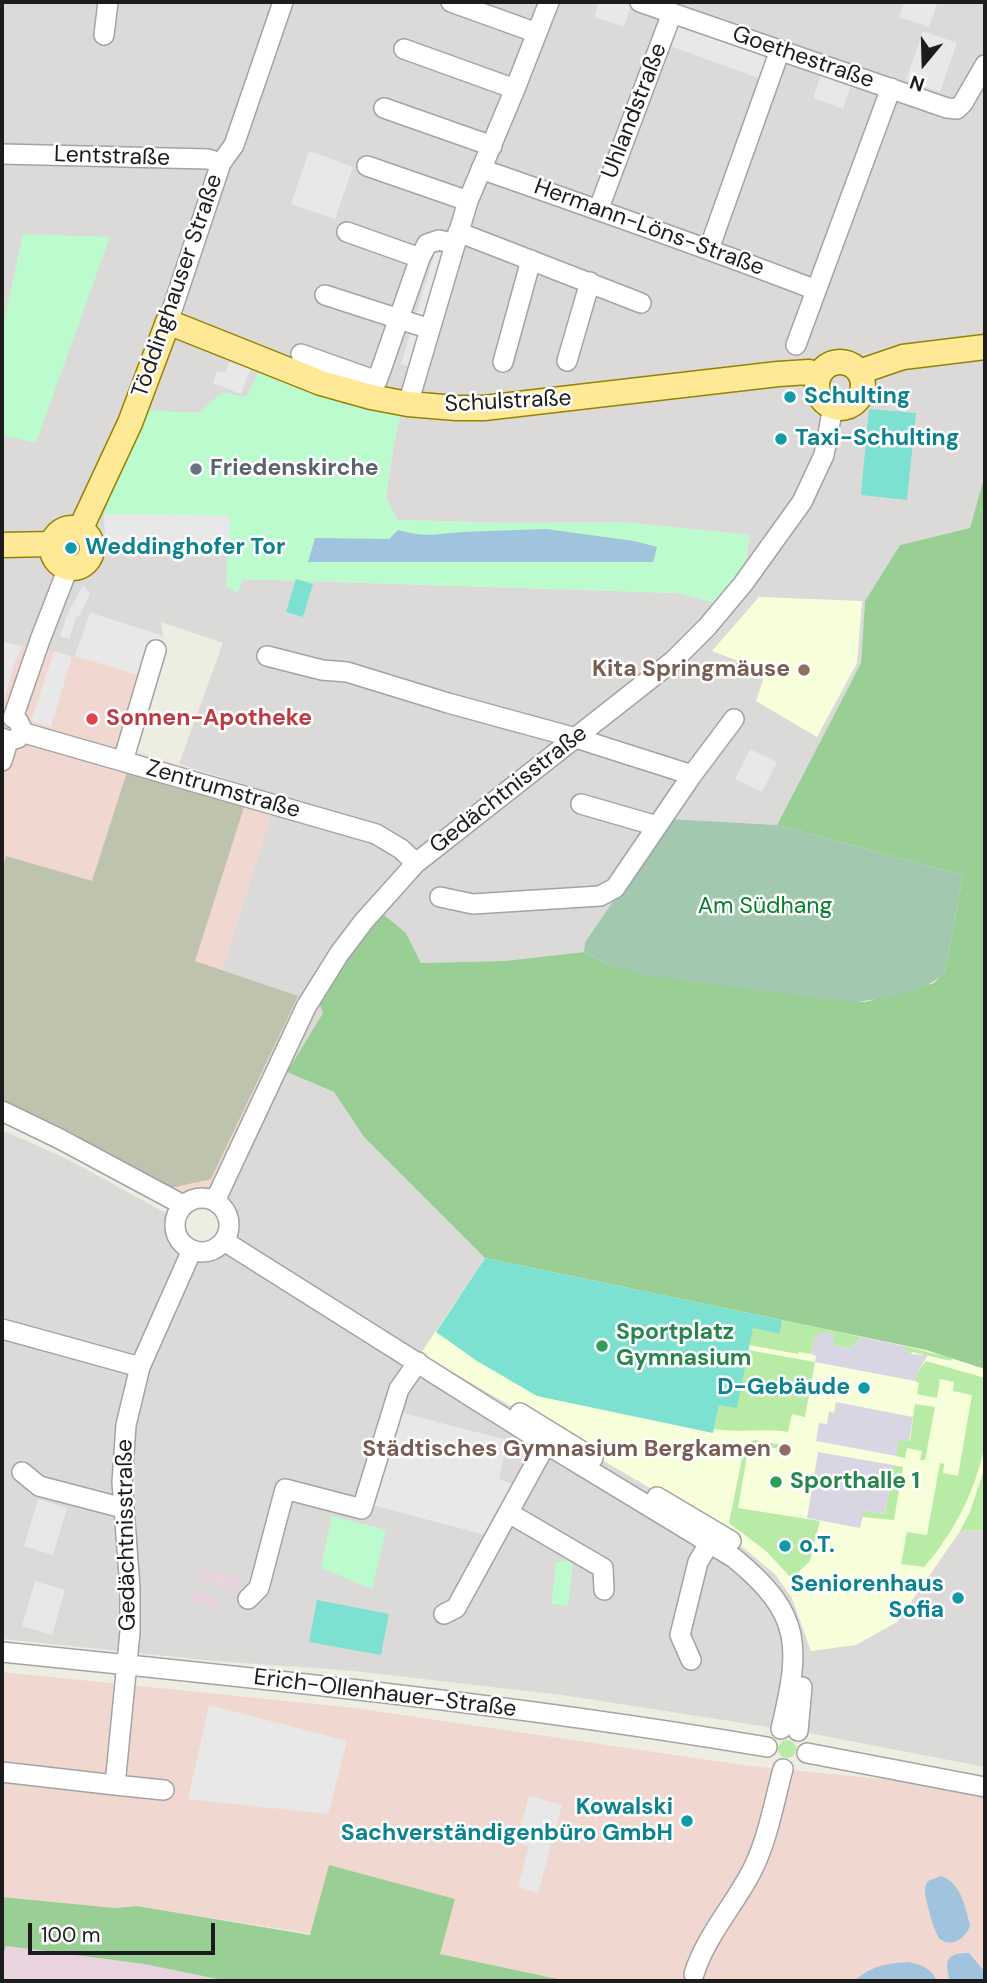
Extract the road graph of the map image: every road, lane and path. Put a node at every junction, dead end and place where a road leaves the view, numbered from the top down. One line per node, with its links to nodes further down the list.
1 (108, 2): 8 (street)
2 (282, 2): 17 (street, Töddinghauser Straße)
3 (451, 2): 7 (street)
4 (549, 2): 7 (street)
5 (640, 2): 6 (street, Goethestraße)
6 (684, 11): 10 (street, Goethestraße); 21 (street, Uhlandstraße)
7 (537, 33): 13 (street)
8 (104, 35)
9 (404, 49): 13 (street)
10 (780, 50): 12 (street, Goethestraße); 24 (street)
11 (985, 65): 12 (street, Goethestraße)
12 (891, 88): 28 (street)
13 (516, 89): 15 (street)
14 (384, 107): 15 (street)
15 (492, 146): 19 (street)
16 (2, 154): 17 (street, Lentstraße)
17 (221, 163): 32 (street, Töddinghauser Straße)
18 (367, 166): 20 (street)
19 (481, 169): 20 (street); 21 (street, Hermann-Löns-Straße)
20 (468, 201): 23 (street)
21 (599, 208): 24 (street, Hermann-Löns-Straße)
22 (347, 232): 25 (street)
23 (457, 238): 25 (street); 26 (street); 33 (street)
24 (709, 248): 28 (street, Hermann-Löns-Straße)
25 (420, 258): 31 (street)
26 (531, 260): 27 (street); 38 (street)
27 (590, 282): 30 (street); 37 (street)
28 (816, 289): 34 (street)
29 (325, 295): 31 (street)
30 (641, 303)
31 (398, 320): 33 (street); 36 (street)
32 (168, 322): 41 (main road, Schulstraße); 43 (main road, Töddinghauser Straße)
33 (430, 329): 41 (street)
34 (796, 345)
35 (985, 347): 40 (main road)
36 (301, 354)
37 (567, 361)
38 (503, 362)
39 (820, 375): 40 (main road); 41 (main road, Schulstraße); 42 (main road)
40 (861, 380): 42 (main road)
41 (408, 404)
42 (833, 407): 51 (street, Gedächtnisstraße)
43 (80, 530): 44 (main road); 46 (main road)
44 (52, 544): 45 (main road); 46 (main road)
45 (2, 545)
46 (68, 568): 50 (street)
47 (156, 650): 53 (street)
48 (267, 656): 51 (street)
49 (734, 719): 54 (street)
50 (9, 730): 52 (street); 53 (street, Zentrumstraße)
51 (576, 738): 54 (street); 57 (street, Gedächtnisstraße)
52 (2, 761)
53 (123, 761): 57 (street, Zentrumstraße)
54 (692, 775): 56 (street)
55 (581, 804): 56 (street)
56 (657, 826): 58 (street)
57 (416, 863): 61 (street, Gedächtnisstraße)
58 (440, 897)
59 (2, 1111): 62 (street)
60 (2, 1125): 62 (street)
61 (215, 1201): 62 (street); 63 (street)
62 (180, 1210): 64 (street)
63 (224, 1241): 64 (street); 66 (street)
64 (191, 1250): 67 (street, Gedächtnisstraße)
65 (2, 1329): 67 (street)
66 (418, 1362): 68 (street); 74 (street)
67 (141, 1367): 70 (street, Gedächtnisstraße)
68 (549, 1438): 71 (street); 72 (street)
69 (22, 1472): 70 (street)
70 (123, 1508): 78 (street, Gedächtnisstraße)
71 (509, 1513): 73 (street); 75 (street)
72 (713, 1537): 77 (street); 79 (street)
73 (604, 1590)
74 (248, 1599)
75 (444, 1614)
76 (2, 1652): 78 (street, Erich-Ollenhauer-Straße)
77 (691, 1660)
78 (126, 1664): 80 (street, Erich-Ollenhauer-Straße); 84 (street, Gedächtnisstraße)
79 (789, 1730): 80 (street); 81 (street)
80 (766, 1747): 82 (street)
81 (807, 1753): 82 (street); 85 (street)
82 (783, 1769): 87 (street)
83 (2, 1772): 84 (street)
84 (115, 1785): 86 (street)
85 (985, 1787)
86 (164, 1790)
87 (694, 1974)

